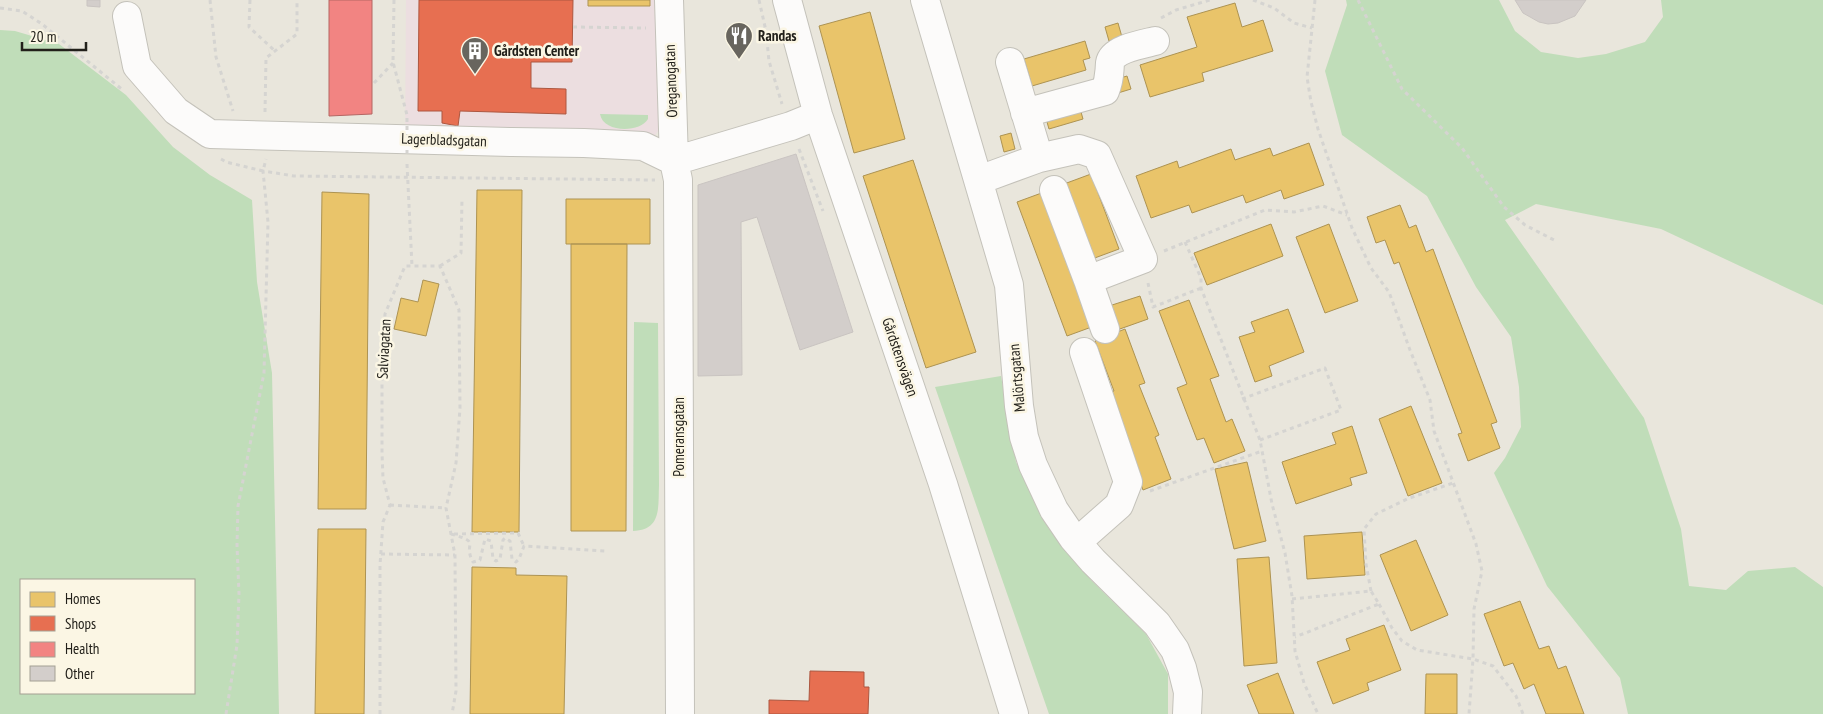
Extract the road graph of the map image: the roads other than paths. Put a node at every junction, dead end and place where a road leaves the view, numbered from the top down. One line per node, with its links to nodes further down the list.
1 (669, 0): 10 (street, Oreganogatan)
2 (787, 0): 8 (street, Gårdstensvägen)
3 (925, 0): 11 (street, Malörtsgatan)
4 (127, 16): 10 (street, Lagerbladsgatan)
5 (1150, 42): 7 (street)
6 (1010, 62): 7 (street)
7 (1025, 113): 9 (street)
8 (818, 115): 10 (street); 18 (street, Gårdstensvägen)
9 (1039, 158): 11 (street); 13 (street)
10 (676, 171): 17 (street, Pomeransgatan)
11 (979, 180): 16 (street, Malörtsgatan)
12 (1054, 190): 13 (street)
13 (1088, 280): 14 (street)
14 (1105, 328)
15 (1084, 352): 16 (street)
16 (1077, 542): 19 (street, Malörtsgatan)
17 (680, 714)
18 (1014, 714)
19 (1187, 714)

